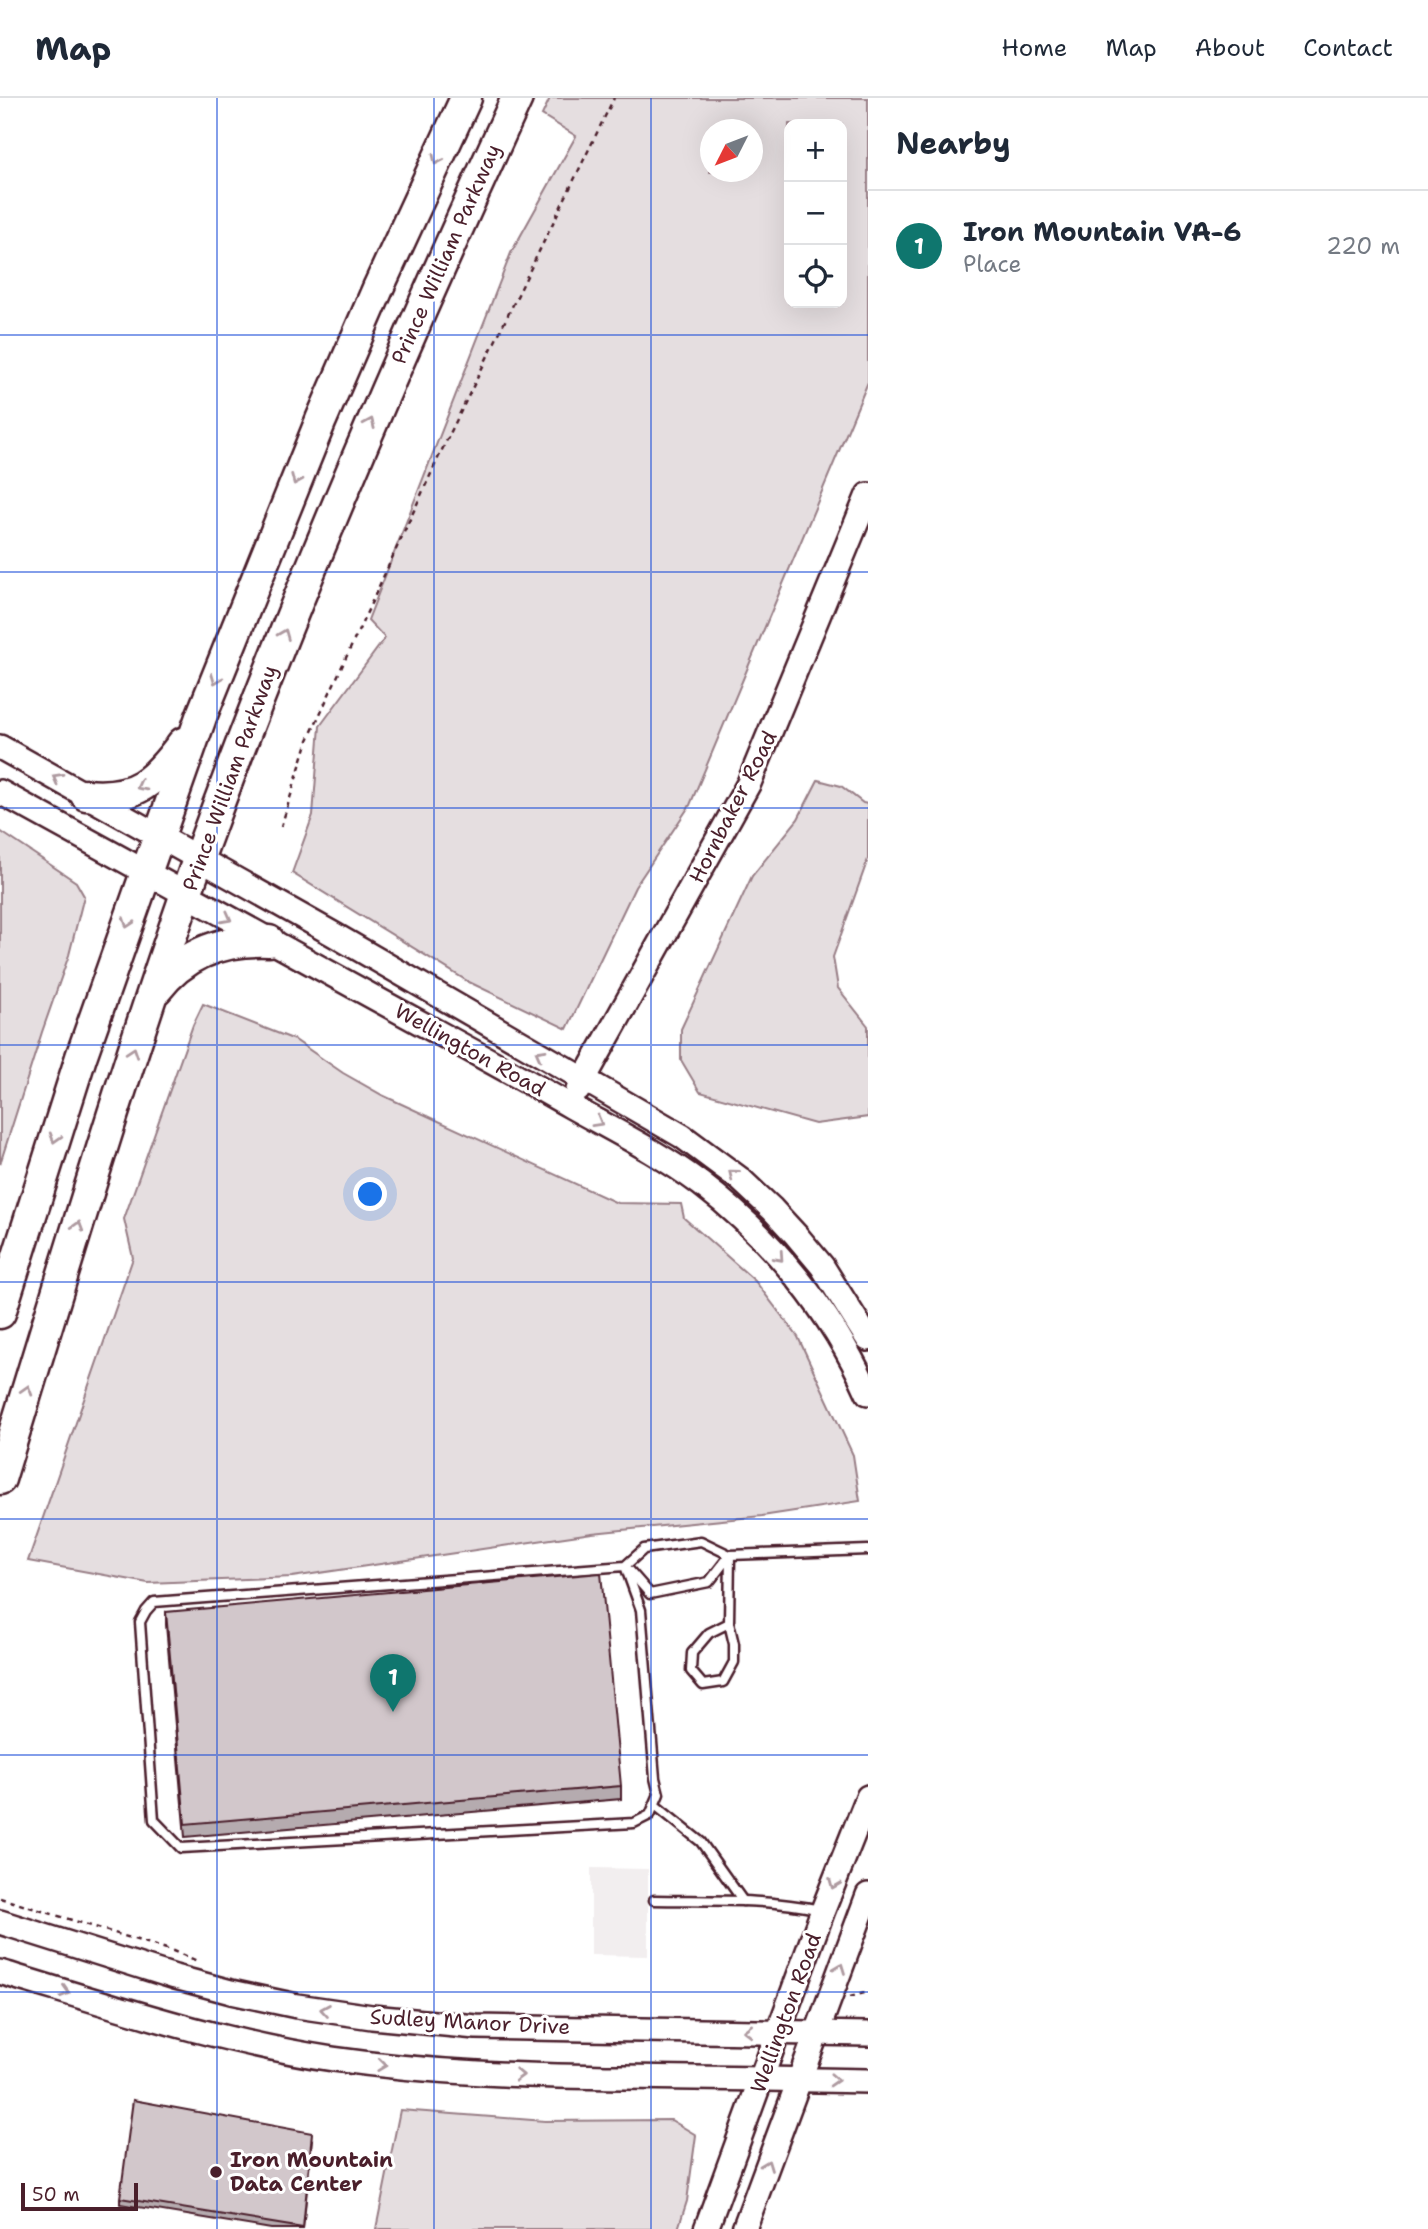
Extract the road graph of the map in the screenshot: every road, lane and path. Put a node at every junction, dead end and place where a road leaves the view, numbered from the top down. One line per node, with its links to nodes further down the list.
1 (466, 98): 5 (highway, one-way to 5)
2 (517, 98): 11 (highway, Prince William Parkway, one-way to 2)
3 (614, 98): 9 (path)
4 (867, 500): 16 (main road, Hornbaker Road)
5 (201, 717): 8 (highway, one-way to 8); 10 (highway)
6 (0, 747): 8 (main road, Wellington Road, one-way to 6)
7 (0, 792): 12 (main road, Wellington Road)
8 (86, 795): 10 (main road, Wellington Road)
9 (281, 827)
10 (159, 835): 11 (main road, Wellington Road); 12 (highway)
11 (199, 858): 13 (highway, Prince William Parkway); 16 (main road, Wellington Road, one-way to 11)
12 (145, 874): 13 (main road, Wellington Road); 18 (highway, one-way to 18)
13 (186, 896): 14 (main road, Wellington Road, one-way to 14); 15 (highway, Prince William Parkway)
14 (269, 941): 15 (highway); 17 (main road, Wellington Road)
15 (153, 995): 21 (highway, Prince William Parkway, one-way to 15)
16 (584, 1078): 17 (main road, Hornbaker Road); 19 (main road, Wellington Road, one-way to 16)
17 (571, 1106): 20 (main road, Wellington Road, one-way to 20)
18 (0, 1313)
19 (868, 1339)
20 (868, 1393)
21 (0, 1479)
22 (868, 1550): 23 (lane)
23 (730, 1555): 24 (lane); 24 (lane); 25 (lane)
24 (625, 1566): 27 (lane); 27 (lane)
25 (729, 1623): 25 (lane)
26 (868, 1797): 32 (main road, Wellington Road, one-way to 32)
27 (654, 1805): 31 (lane)
28 (868, 1895): 37 (main road, Wellington Road, one-way to 28)
29 (0, 1898): 34 (path)
30 (654, 1900): 31 (lane)
31 (743, 1901): 32 (lane)
32 (823, 1910): 36 (main road, Wellington Road)
33 (0, 1922): 36 (main road, Sudley Manor Drive, one-way to 33)
34 (208, 1965)
35 (0, 1972): 40 (main road, one-way to 40)
36 (778, 2031): 37 (main road, Sudley Manor Drive); 40 (main road, Wellington Road)
37 (816, 2031): 38 (main road, Sudley Manor Drive); 39 (main road, Wellington Road)
38 (868, 2034)
39 (800, 2078): 40 (main road); 41 (main road, one-way to 41); 43 (main road, Wellington Road, one-way to 39)
40 (762, 2079): 42 (main road, Wellington Road)
41 (868, 2081)
42 (705, 2229)
43 (744, 2229)

